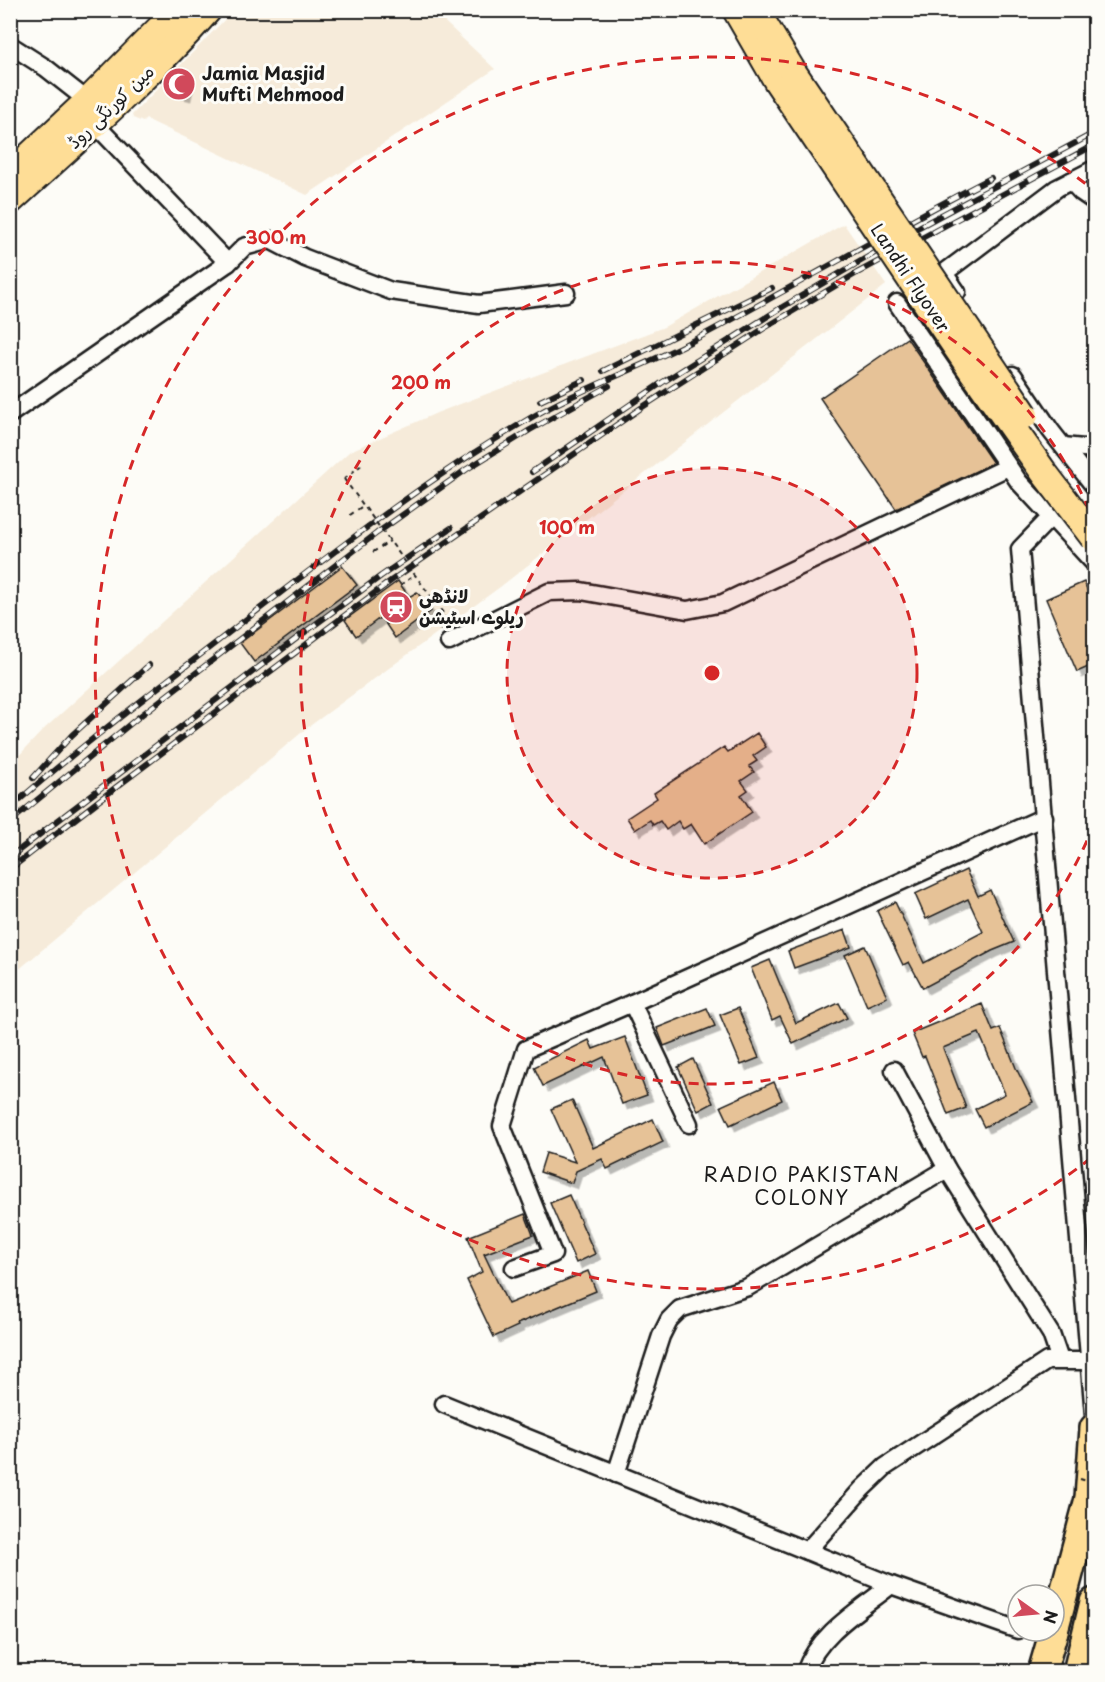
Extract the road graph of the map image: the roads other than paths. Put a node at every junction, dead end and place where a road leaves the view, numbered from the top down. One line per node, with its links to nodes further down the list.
1 (178, 10): 6 (main road, مین کورنگی روڈ)
2 (208, 10): 6 (main road, مین کورنگی روڈ)
3 (736, 10): 22 (main road, Landhi Flyover, bridge)
4 (756, 10): 20 (main road, Landhi Flyover, bridge)
5 (10, 45): 6 (street)
6 (92, 112): 8 (main road, مین کورنگی روڈ); 10 (main road, مین کورنگی روڈ); 12 (street)
7 (1095, 169): 9 (street)
8 (10, 174)
9 (1071, 181): 11 (street); 16 (street)
10 (10, 201)
11 (1095, 201)
12 (228, 263): 13 (street); 15 (street)
13 (566, 293)
14 (897, 303): 18 (street)
15 (10, 414)
16 (1063, 446): 17 (street); 19 (street)
17 (1095, 449)
18 (1008, 467): 21 (street); 24 (street)
19 (1095, 486)
20 (1095, 513)
21 (1050, 518): 23 (street); 25 (street)
22 (1095, 538)
23 (1095, 563)
24 (449, 642)
25 (1044, 817): 26 (street); 32 (street)
26 (632, 1004): 28 (street); 30 (street)
27 (894, 1070): 29 (street)
28 (689, 1124)
29 (947, 1169): 31 (street); 36 (street)
30 (514, 1268)
31 (1060, 1360): 32 (street); 38 (street)
32 (1090, 1361): 34 (street)
33 (444, 1404): 36 (street)
34 (1095, 1415)
35 (1095, 1428): 37 (highway)
36 (616, 1474): 38 (street)
37 (1090, 1485): 39 (highway)
38 (807, 1551): 40 (street)
39 (1066, 1583)
40 (891, 1585): 42 (street); 44 (street)
41 (1095, 1602): 46 (highway)
42 (1006, 1626)
43 (1050, 1643): 45 (highway)
44 (805, 1671)
45 (1042, 1671)
46 (1077, 1671)

